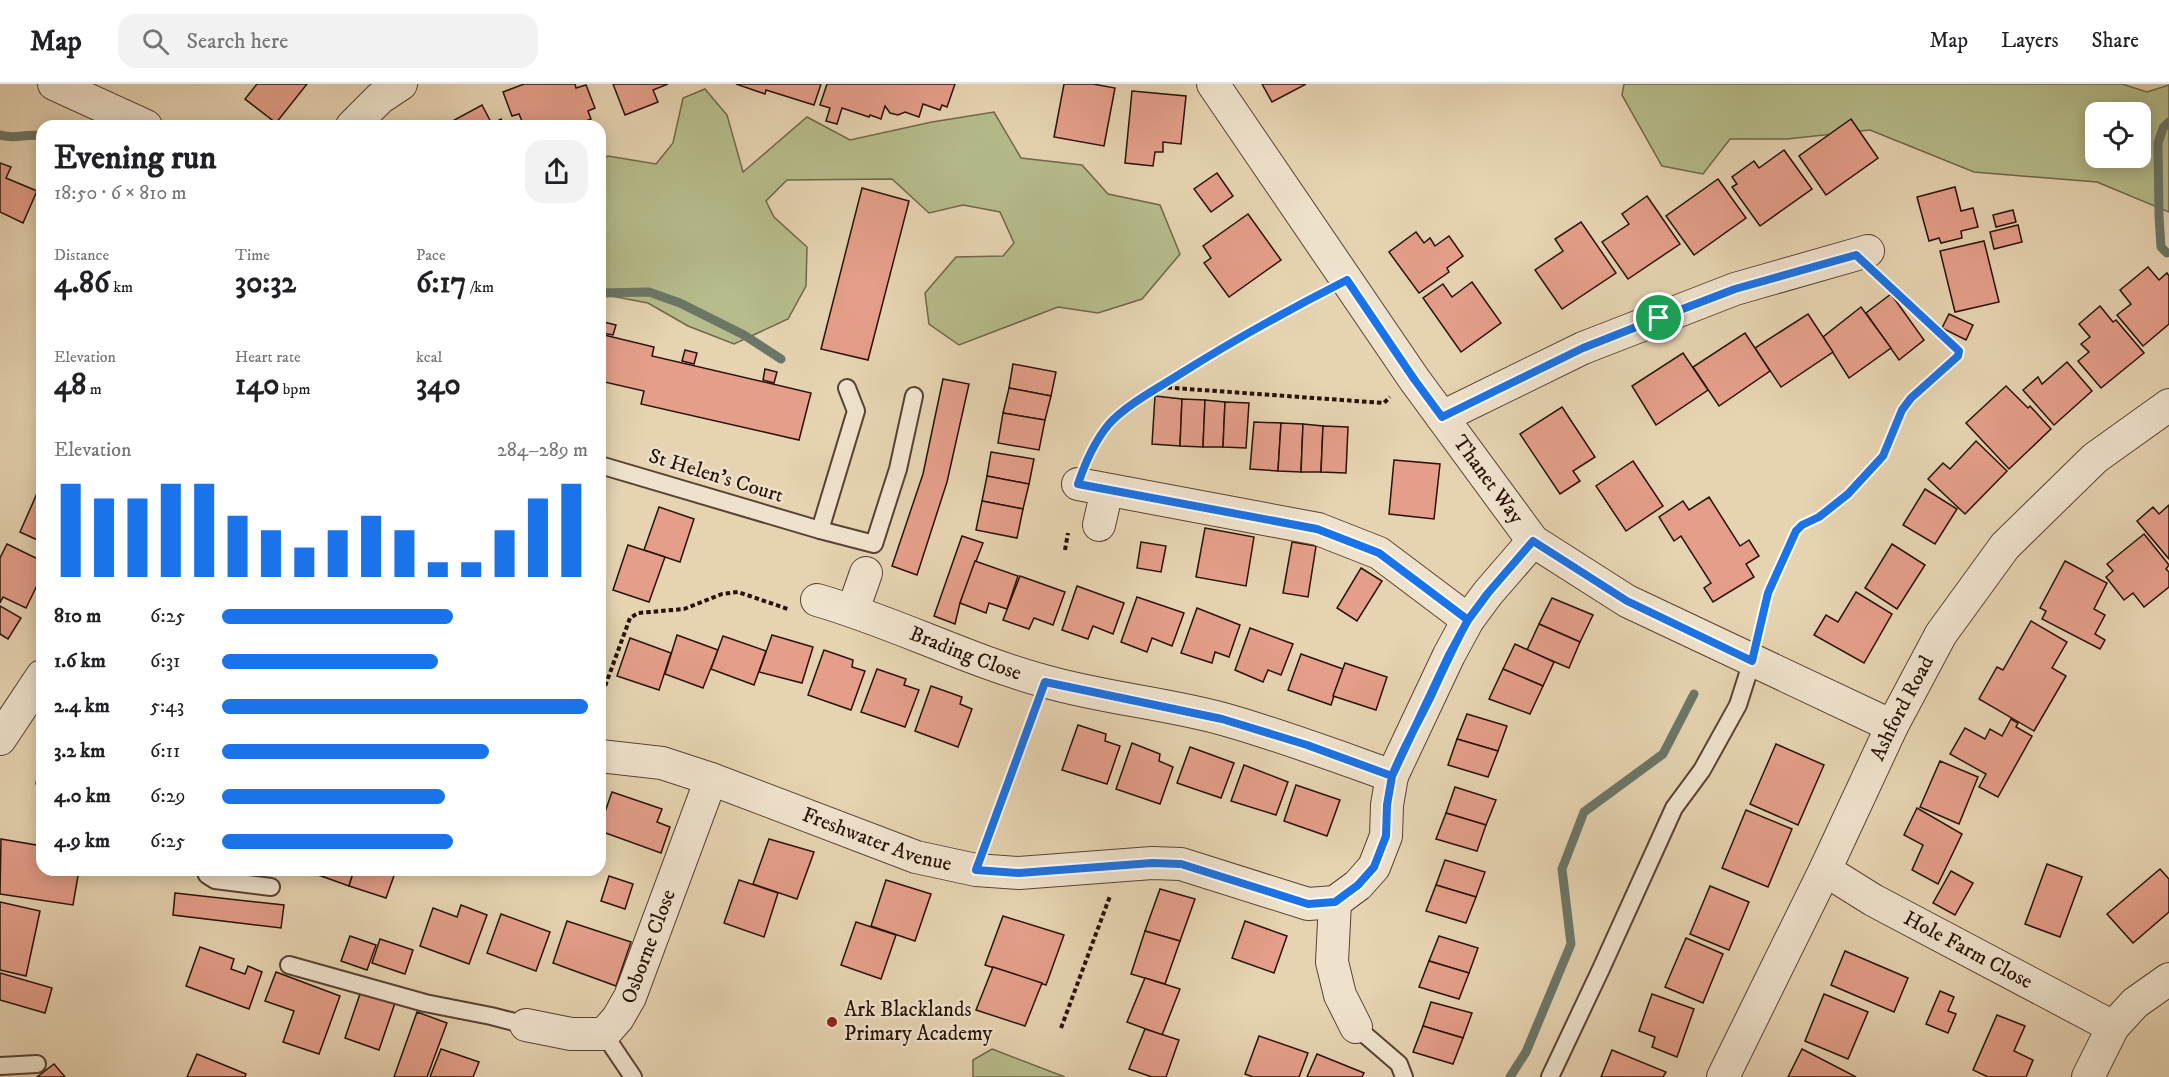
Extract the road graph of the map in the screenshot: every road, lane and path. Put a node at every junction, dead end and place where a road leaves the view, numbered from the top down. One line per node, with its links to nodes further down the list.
1 (54, 84): 4 (street)
2 (401, 84): 5 (street)
3 (1213, 84): 7 (street, Thanet Way)
4 (133, 120)
5 (358, 120)
6 (1862, 253): 13 (street); 24 (path)
7 (1347, 280): 8 (street, Thanet Way); 9 (path)
8 (1414, 379): 9 (path); 13 (street, Thanet Way)
9 (1160, 387): 15 (path)
10 (847, 388): 17 (lane)
11 (914, 396): 17 (lane, St Helen's Court)
12 (2169, 405): 28 (street, Ashford Road)
13 (1442, 417): 18 (street, Thanet Way)
14 (606, 467): 17 (lane, St Helen's Court)
15 (1092, 487): 16 (street); 19 (path); 23 (street)
16 (1099, 525)
17 (820, 530)
18 (1533, 541): 23 (street); 24 (street, Thanet Way)
19 (1065, 550)
20 (866, 573): 22 (street)
21 (817, 600): 22 (street, Brading Close); 26 (path)
22 (853, 610): 25 (street, Brading Close)
23 (1468, 620): 31 (street)
24 (1752, 661): 28 (street, Thanet Way); 50 (lane)
25 (1045, 682): 31 (street, Brading Close); 34 (path)
26 (606, 684)
27 (36, 685): 29 (street)
28 (1892, 726): 35 (street, Ashford Road)
29 (0, 739)
30 (606, 757): 32 (street, Freshwater Avenue)
31 (1392, 776): 38 (street)
32 (711, 779): 34 (street, Freshwater Avenue); 45 (street, Osborne Close)
33 (1121, 865): 34 (street, Freshwater Avenue); 38 (street, Freshwater Avenue); 44 (path)
34 (976, 870)
35 (1825, 870): 43 (street, Hole Farm Close); 51 (street, Ashford Road)
36 (209, 876): 37 (lane)
37 (271, 887)
38 (1335, 902): 42 (street)
39 (289, 965): 41 (lane)
40 (2169, 979): 43 (street)
41 (526, 1026): 45 (street)
42 (1356, 1027): 49 (lane)
43 (2113, 1027): 52 (street)
44 (1061, 1028)
45 (604, 1034): 48 (lane)
46 (37, 1064): 47 (lane)
47 (0, 1066)
48 (633, 1077)
49 (1404, 1077)
50 (1550, 1077)
51 (1724, 1077)
52 (2088, 1077)

